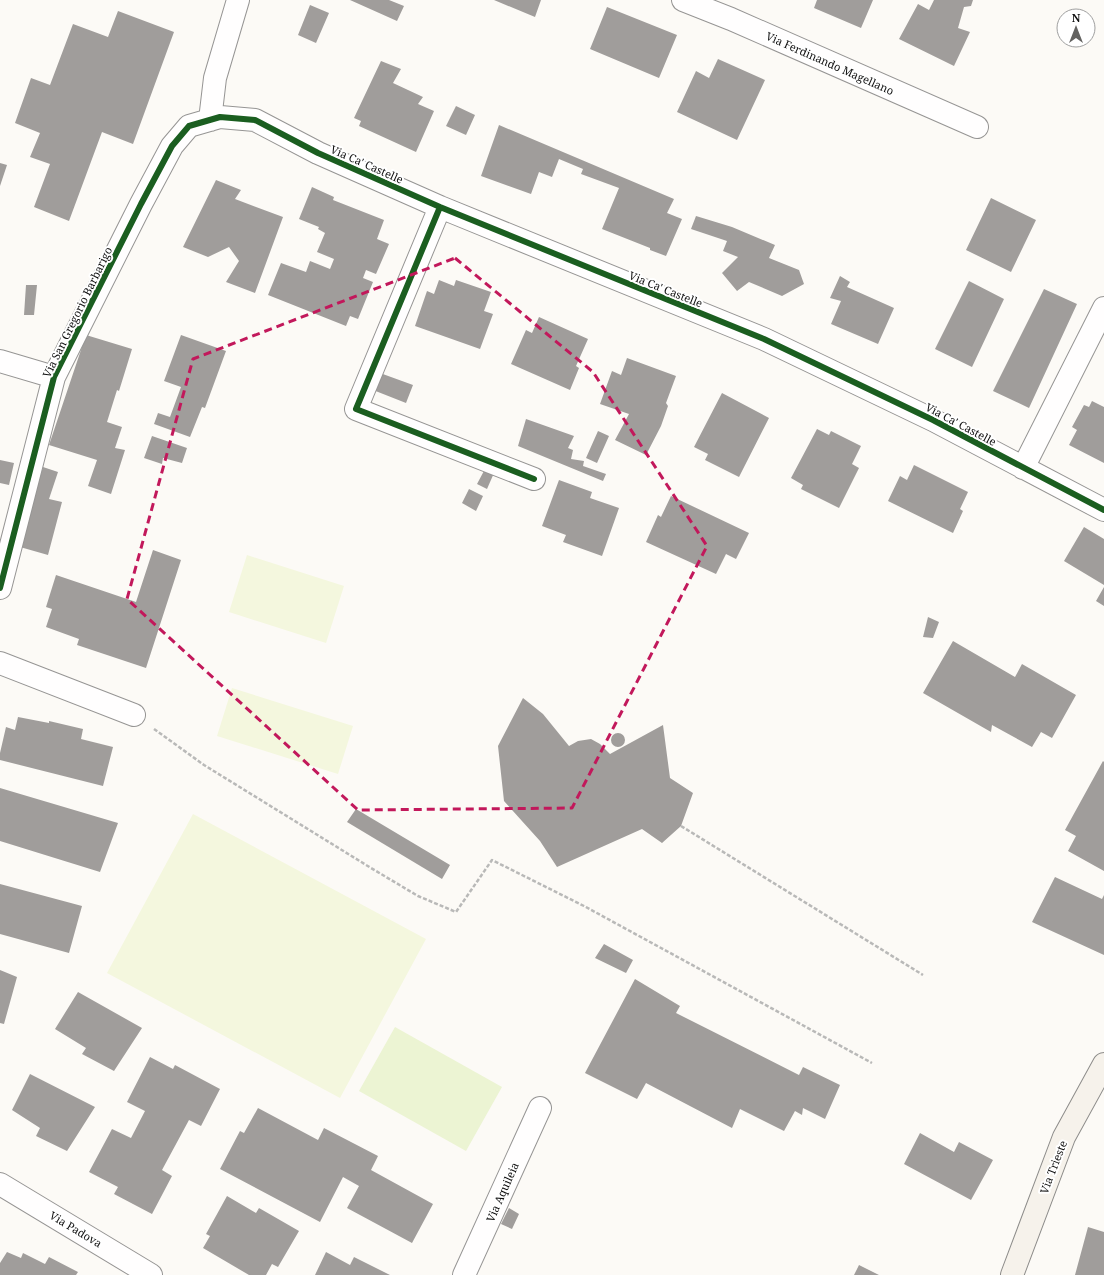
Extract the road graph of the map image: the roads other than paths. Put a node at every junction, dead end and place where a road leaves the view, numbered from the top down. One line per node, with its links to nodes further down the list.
1 (238, 0): 3 (street)
2 (683, 0): 4 (street, Via Ferdinando Magellano)
3 (210, 120): 5 (street, Via Ca' Castelle); 8 (street, Via San Gregorio Barbarigo)
4 (977, 127)
5 (440, 207): 9 (street, Via Ca' Castelle); 10 (street)
6 (1104, 308): 9 (street)
7 (0, 361): 8 (street)
8 (54, 377): 12 (street, Via San Gregorio Barbarigo)
9 (1024, 468): 11 (street, Via Ca' Castelle)
10 (534, 479)
11 (1104, 510)
12 (0, 588)
13 (0, 663): 14 (street)
14 (134, 715)
15 (1104, 1064): 20 (street, Via Trieste)
16 (540, 1108): 19 (street, Via Aquileia)
17 (0, 1184): 18 (street, Via Padova)
18 (152, 1275)
19 (464, 1275)
20 (1012, 1275)

